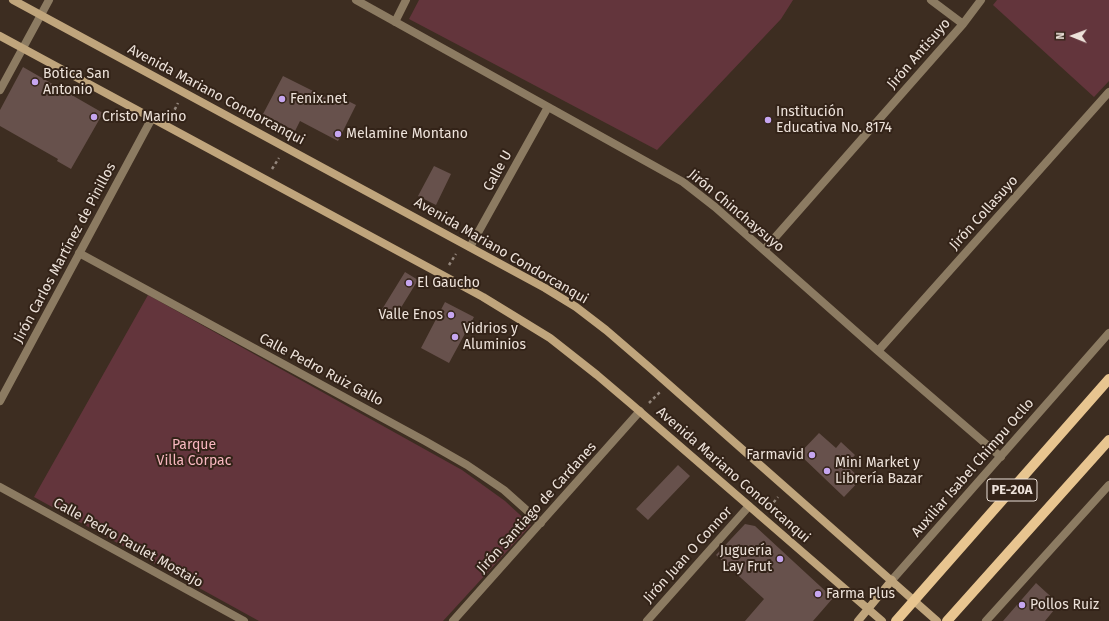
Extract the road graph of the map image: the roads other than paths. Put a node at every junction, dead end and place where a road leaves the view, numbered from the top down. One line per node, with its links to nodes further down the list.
1 (13, 0): 7 (main road, Avenida Mariano Condorcanqui)
2 (49, 0): 7 (street)
3 (356, 0): 8 (street, Jirón Chinchaysuyo)
4 (406, 0): 8 (street)
5 (931, 0): 9 (street)
6 (981, 0): 9 (street, Jirón Antisuyo)
7 (41, 15): 11 (street); 16 (main road, Avenida Mariano Condorcanqui)
8 (395, 22): 14 (street, Jirón Chinchaysuyo)
9 (963, 24): 17 (street, Jirón Antisuyo)
10 (0, 36): 11 (main road, Avenida Mariano Condorcanqui)
11 (23, 48): 12 (street); 15 (main road, Avenida Mariano Condorcanqui)
12 (0, 90)
13 (1109, 92): 20 (street, Jirón Collasuyo)
14 (548, 107): 16 (street, Calle U); 17 (street, Jirón Chinchaysuyo)
15 (152, 118): 18 (street, Jirón Carlos Martínez de Pinillos); 23 (main road, Avenida Mariano Condorcanqui)
16 (470, 247): 30 (main road, Avenida Mariano Condorcanqui)
17 (764, 250): 20 (street, Jirón Chinchaysuyo)
18 (79, 253): 22 (street, Jirón Carlos Martínez de Pinillos); 29 (street, Calle Pedro Ruiz Gallo)
19 (1109, 333): 25 (street, Auxiliar Isabel Chimpu Ocllo)
20 (878, 352): 25 (street, Jirón Chinchaysuyo)
21 (1109, 379): 31 (main road, PE-20A)
22 (0, 401)
23 (640, 411): 28 (main road, Avenida Mariano Condorcanqui); 29 (street, Jirón Santiago de Cardanes)
24 (1109, 440): 40 (main road, PE-20A)
25 (1001, 457): 30 (street, Auxiliar Isabel Chimpu Ocllo)
26 (1109, 485): 41 (street)
27 (0, 487): 33 (street, Calle Pedro Paulet Mostajo)
28 (749, 506): 32 (main road, Avenida Mariano Condorcanqui); 35 (street, Jirón Juan O Connor)
29 (541, 523): 34 (street, Jirón Santiago de Cardanes)
30 (892, 580): 31 (main road, Avenida Mariano Condorcanqui); 32 (main road, Auxiliar Isabel Chimpu Ocllo)
31 (914, 600): 38 (main road); 39 (main road, Avenida Mariano Condorcanqui)
32 (868, 609): 36 (main road, Auxiliar Isabel Chimpu Ocllo); 37 (main road, Avenida Mariano Condorcanqui)
33 (244, 621)
34 (453, 621)
35 (647, 621)
36 (858, 621)
37 (882, 621)
38 (896, 621)
39 (937, 621)
40 (947, 621)
41 (986, 621)

